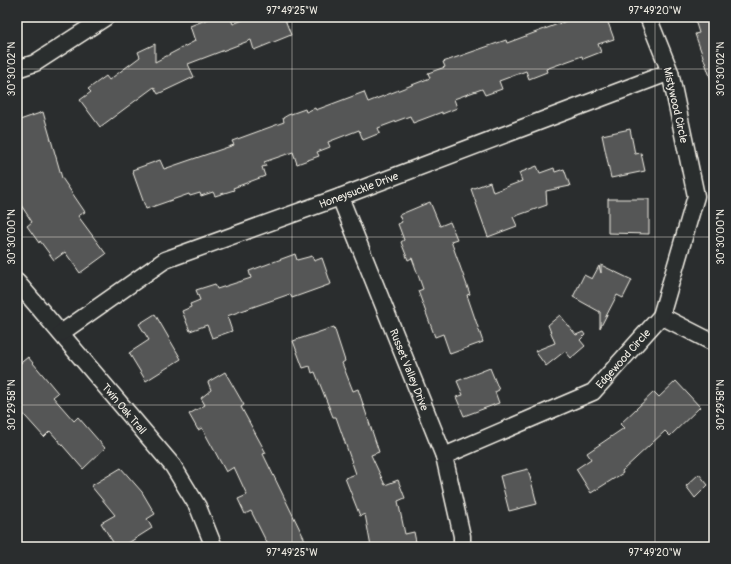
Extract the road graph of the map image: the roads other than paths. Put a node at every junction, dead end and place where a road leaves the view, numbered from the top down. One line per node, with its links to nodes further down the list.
1 (106, 17): 3 (street)
2 (648, 17): 4 (street, Mistywood Circle)
3 (17, 69)
4 (670, 72): 5 (street, Mistywood Circle); 6 (street, Honeysuckle Drive)
5 (696, 196): 8 (street, Edgewood Circle)
6 (340, 197): 9 (street, Honeysuckle Drive); 11 (street, Russet Valley Drive)
7 (17, 282): 9 (street, Twin Oak Trail)
8 (661, 316): 10 (street); 11 (street, Edgewood Circle)
9 (61, 333): 12 (street, Twin Oak Trail)
10 (714, 343)
11 (444, 456): 13 (street, Russet Valley Drive)
12 (214, 547)
13 (462, 547)

